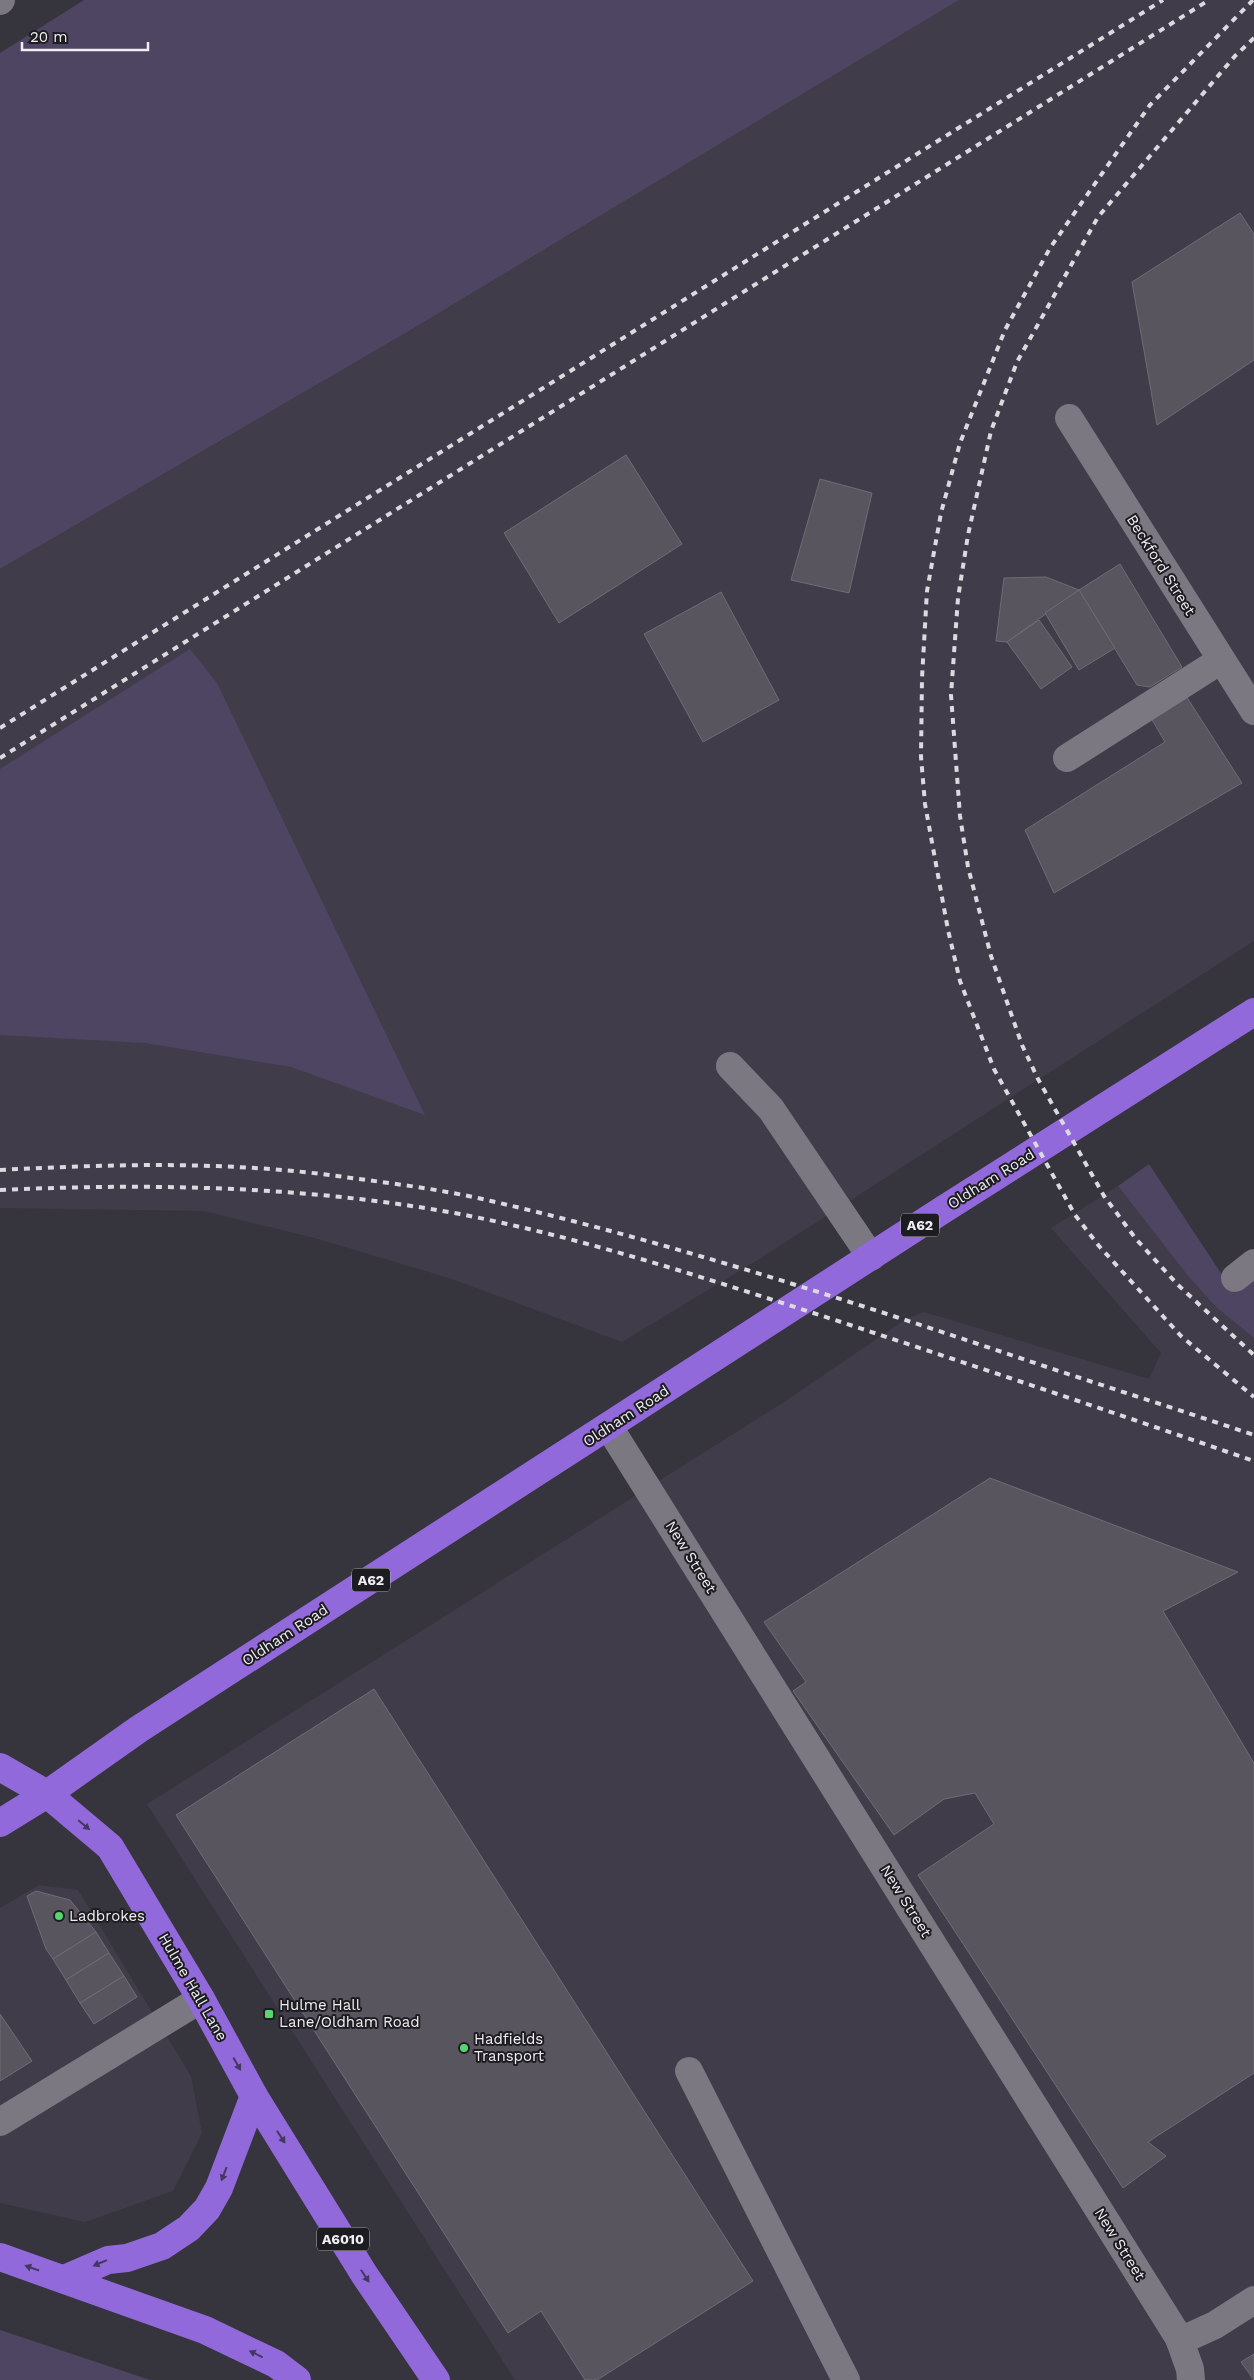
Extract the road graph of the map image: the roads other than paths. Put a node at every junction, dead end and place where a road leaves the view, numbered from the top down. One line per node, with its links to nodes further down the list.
1 (1069, 418): 2 (street, Beckford Street)
2 (1221, 660): 3 (street, Beckford Street); 4 (street)
3 (1254, 711)
4 (1066, 758)
5 (1254, 1012): 7 (highway, Oldham Road / A62)
6 (730, 1066): 7 (street)
7 (871, 1257): 8 (highway, Oldham Road / A62)
8 (609, 1427): 10 (highway, Oldham Road / A62); 19 (street, New Street)
9 (0, 1767): 10 (highway, A6010)
10 (47, 1794): 11 (highway, Oldham Road / A62); 12 (highway, Hulme Hall Lane / A6010, one-way to 12)
11 (0, 1823)
12 (201, 1999): 14 (highway, Hulme Hall Lane / A6010, one-way to 14); 15 (street)
13 (689, 2071): 22 (street)
14 (254, 2096): 17 (highway, one-way to 17); 21 (highway, Hulme Hall Lane / A6010, one-way to 21)
15 (0, 2122)
16 (0, 2257): 17 (highway, one-way to 16)
17 (64, 2279): 20 (highway, one-way to 17)
18 (1254, 2300): 19 (street)
19 (1180, 2341): 23 (street, New Street)
20 (297, 2380)
21 (436, 2380)
22 (846, 2380)
23 (1191, 2380)

